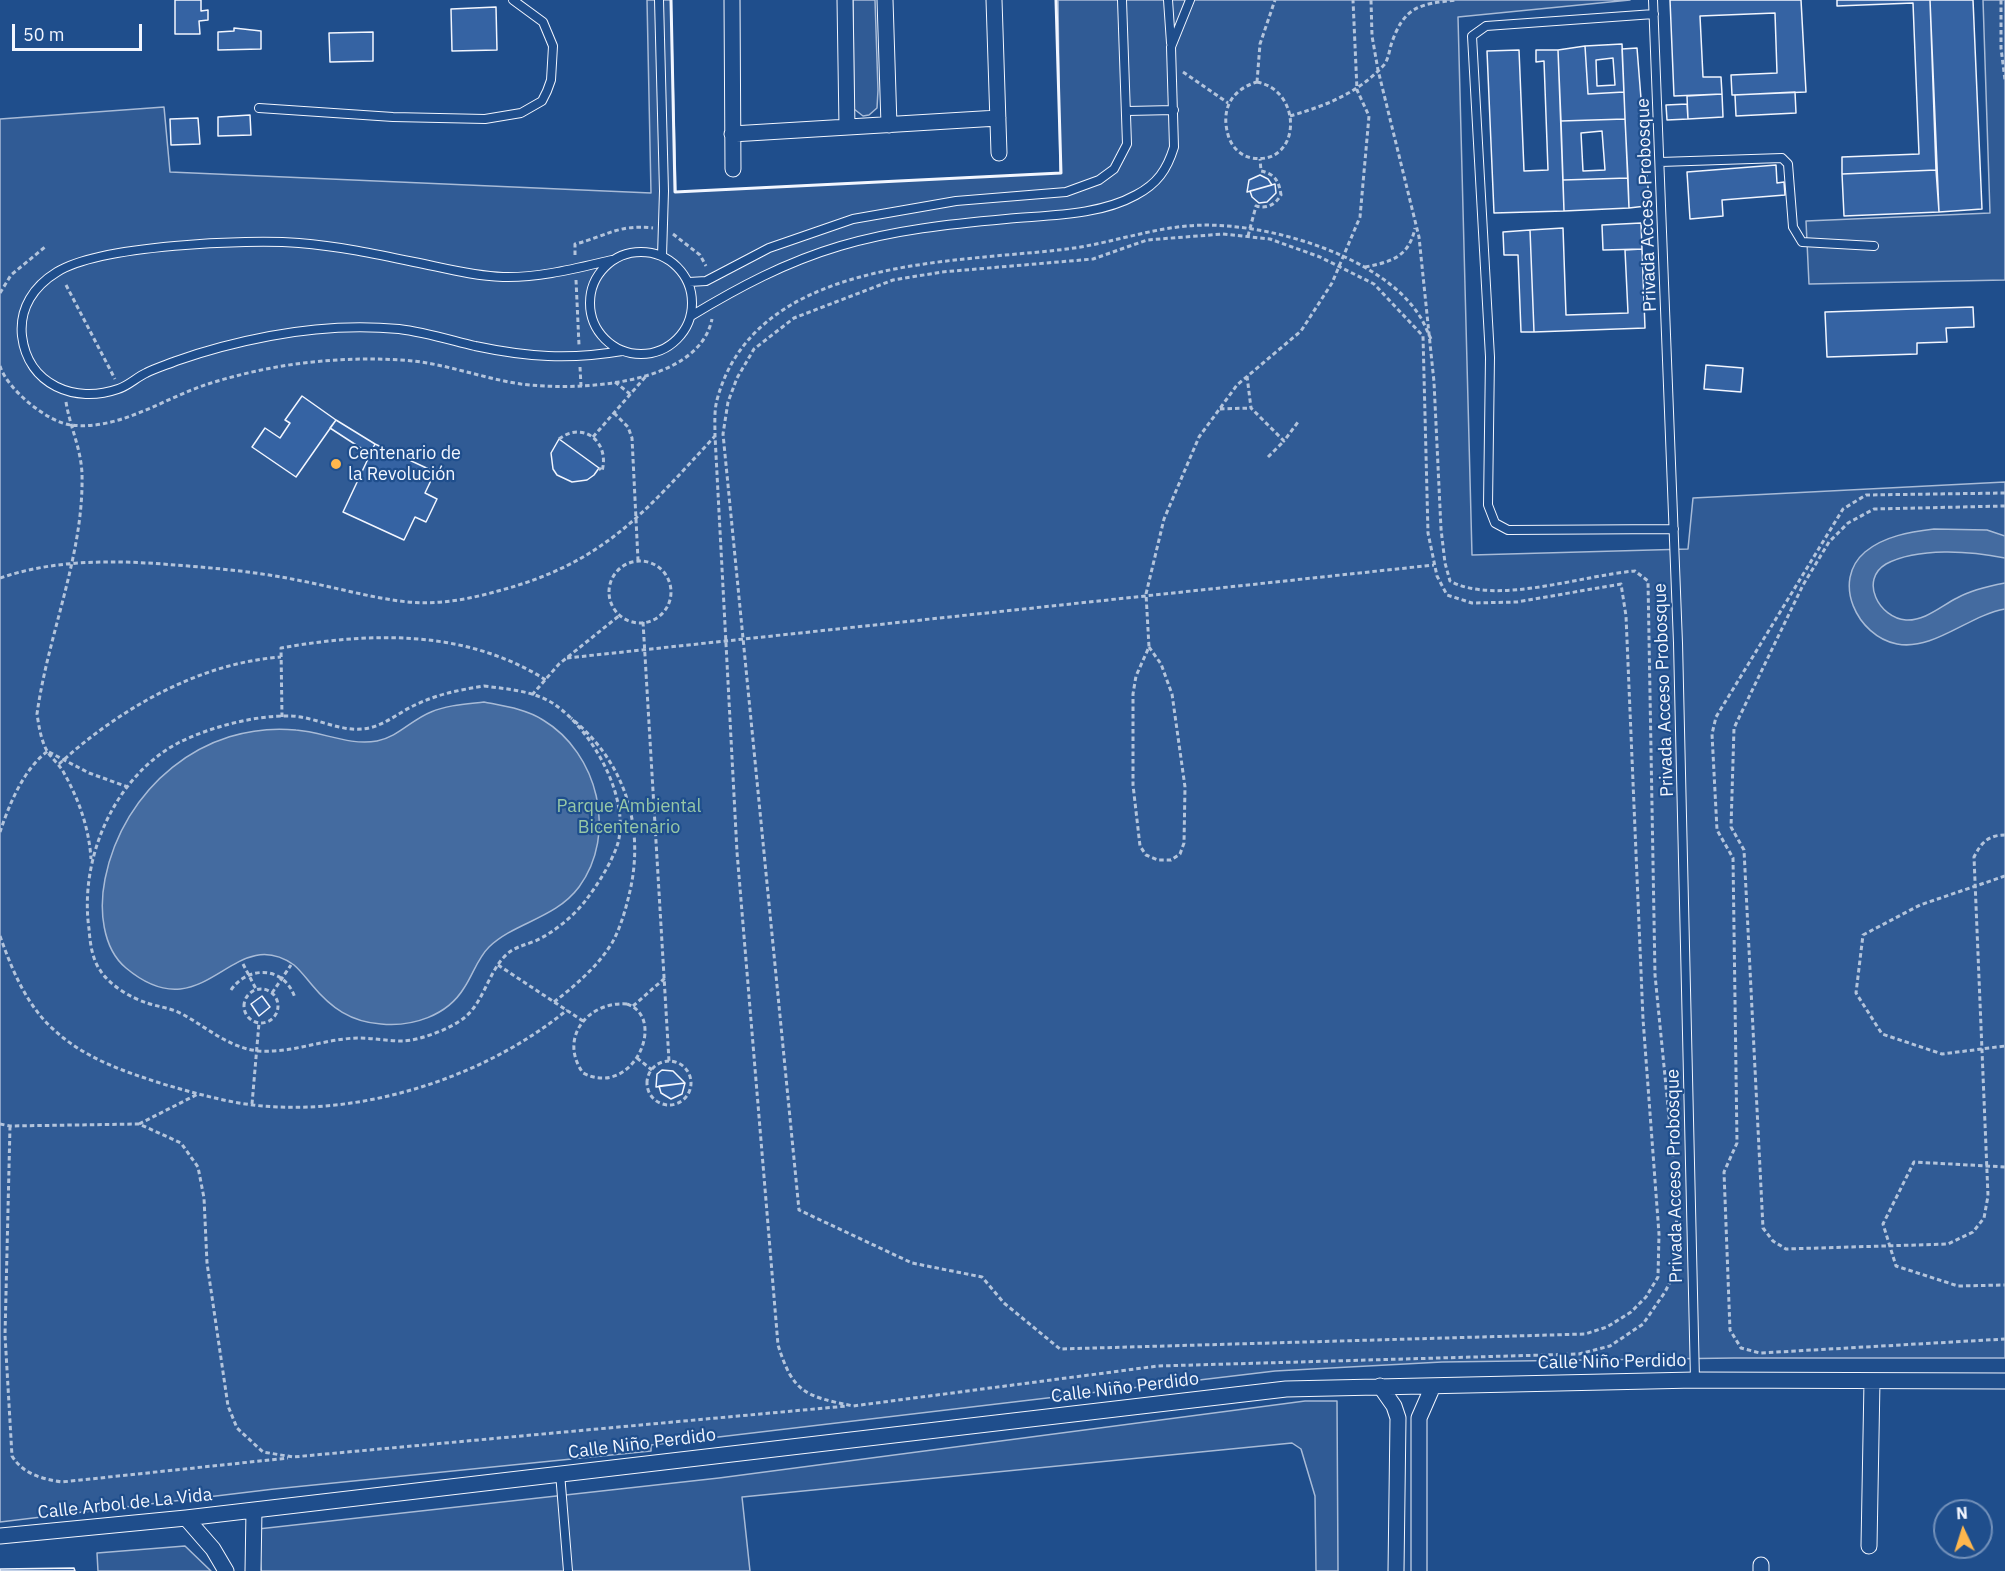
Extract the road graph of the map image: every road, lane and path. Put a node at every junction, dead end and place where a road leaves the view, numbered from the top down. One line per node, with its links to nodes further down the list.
1 (513, 0): 16 (lane)
2 (659, 0): 39 (lane)
3 (732, 0): 32 (street)
4 (845, 0): 31 (street)
5 (885, 0): 30 (street)
6 (994, 0): 29 (street)
7 (1122, 0): 27 (lane)
8 (1168, 0): 18 (lane)
9 (1190, 0): 18 (lane)
10 (1275, 0): 22 (path)
11 (1353, 0): 23 (path)
12 (1371, 0): 20 (path)
13 (1457, 0): 20 (path)
14 (1653, 0): 17 (lane, Privada Acceso Probosque)
15 (2001, 0): 21 (path)
16 (527, 4): 25 (lane)
17 (1654, 14): 35 (lane, Privada Acceso Probosque); 80 (lane)
18 (1171, 47): 19 (lane)
19 (1172, 64): 24 (path); 26 (lane)
20 (1378, 70): 23 (path); 37 (path)
21 (2005, 80)
22 (1257, 82): 24 (path); 28 (path)
23 (1357, 90): 28 (path); 44 (path)
24 (1228, 104): 34 (path)
25 (259, 108)
26 (1174, 110): 27 (lane); 53 (lane)
27 (1127, 111): 49 (lane)
28 (1290, 116): 34 (path)
29 (998, 118): 30 (street); 33 (street)
30 (889, 125): 31 (street)
31 (847, 127): 32 (street)
32 (732, 134): 36 (street)
33 (999, 153)
34 (1260, 159): 38 (path)
35 (1660, 162): 41 (lane); 80 (lane, Privada Acceso Probosque)
36 (733, 169)
37 (1416, 225): 47 (path); 55 (path)
38 (1250, 228): 40 (path); 44 (path); 71 (path)
39 (662, 229): 43 (lane); 48 (path); 49 (path)
40 (1248, 236): 46 (path); 88 (path)
41 (1874, 246)
42 (45, 247): 52 (path)
43 (662, 256): 45 (lane); 50 (lane)
44 (1343, 257): 46 (path); 47 (path)
45 (612, 260): 48 (lane); 56 (lane)
46 (1340, 267): 60 (path); 83 (path)
47 (1365, 267): 55 (path)
48 (576, 268): 57 (path); 64 (lane)
49 (712, 278): 50 (lane)
50 (688, 282): 54 (lane)
51 (66, 285): 61 (path)
52 (0, 293)
53 (715, 301): 54 (lane); 59 (path)
54 (692, 316): 56 (lane)
55 (1431, 339): 140 (path)
56 (622, 351): 57 (lane)
57 (579, 358): 63 (path); 64 (lane)
58 (0, 366): 70 (path)
59 (647, 375): 62 (path); 65 (path)
60 (1247, 376): 66 (path); 67 (path)
61 (116, 379)
62 (615, 382): 63 (path); 65 (path)
63 (580, 386): 70 (path)
64 (65, 392): 70 (path)
65 (630, 394): 68 (path)
66 (1251, 408): 67 (path); 74 (path)
67 (1220, 409): 85 (path)
68 (614, 413): 72 (path); 79 (path)
69 (1298, 422): 74 (path)
70 (70, 425): 82 (path)
71 (715, 436): 79 (path); 89 (path)
72 (593, 437): 73 (path); 76 (path)
73 (559, 439)
74 (1284, 441): 75 (path)
75 (1268, 457)
76 (599, 468)
77 (2005, 493): 134 (path)
78 (2005, 506): 103 (path)
79 (636, 519): 81 (path); 82 (path)
80 (1674, 529): 135 (lane, Privada Acceso Probosque)
81 (638, 561): 86 (path); 87 (path)
82 (70, 564): 84 (path); 98 (path)
83 (1435, 565): 85 (path); 88 (path)
84 (0, 578)
85 (1146, 594): 88 (path); 90 (path)
86 (620, 615): 87 (path); 93 (path)
87 (643, 622): 91 (path)
88 (745, 638): 89 (path)
89 (726, 640): 91 (path); 140 (path)
90 (1149, 647): 90 (path)
91 (645, 649): 93 (path); 111 (path)
92 (281, 657): 94 (path); 97 (path); 99 (path)
93 (567, 658): 94 (path)
94 (546, 680): 95 (path)
95 (532, 695): 96 (path); 97 (path)
96 (554, 704): 109 (path); 117 (path)
97 (282, 717): 101 (path)
98 (48, 751): 99 (path); 100 (path); 102 (path)
99 (65, 758): 100 (path); 101 (path)
100 (59, 764): 104 (path)
101 (129, 788): 104 (path)
102 (0, 832)
103 (2005, 835)
104 (91, 864): 123 (path)
105 (2005, 876): 122 (path)
106 (0, 936): 127 (path)
107 (243, 964): 110 (path)
108 (291, 965): 112 (path)
109 (498, 965): 117 (path); 123 (path)
110 (248, 974): 112 (path); 113 (path); 114 (path)
111 (665, 978): 118 (path); 125 (path)
112 (282, 979): 115 (path); 116 (path)
113 (256, 989): 115 (path); 121 (path)
114 (231, 990)
115 (272, 993): 121 (path)
116 (295, 998)
117 (554, 1002): 119 (path)
118 (633, 1006): 120 (path); 124 (path)
119 (567, 1010): 120 (path); 128 (path)
120 (583, 1021): 124 (path)
121 (258, 1023): 123 (path)
122 (2005, 1046)
123 (257, 1050): 128 (path)
124 (637, 1058): 126 (path)
125 (669, 1061): 126 (path); 126 (path)
126 (652, 1070)
127 (198, 1094): 128 (path); 130 (path)
128 (252, 1104)
129 (0, 1124): 131 (path)
130 (139, 1124): 131 (path); 143 (path)
131 (10, 1126): 143 (path)
132 (2005, 1167): 133 (path)
133 (2005, 1285)
134 (2005, 1339)
135 (1695, 1380): 136 (street, Calle Niño Perdido); 139 (street, Calle Niño Perdido)
136 (1872, 1381): 137 (street, Calle Niño Perdido); 148 (street)
137 (2005, 1381)
138 (1380, 1386): 139 (street, Calle Niño Perdido); 142 (street); 144 (street, Calle Niño Perdido)
139 (1433, 1386): 141 (street)
140 (854, 1406): 143 (path)
141 (1419, 1439): 142 (street); 153 (street)
142 (1397, 1440): 152 (street)
143 (293, 1457)
144 (560, 1473): 145 (street, Calle Niño Perdido); 151 (lane)
145 (254, 1510): 146 (street, Calle Arbol de La Vida); 150 (street)
146 (186, 1518): 147 (street, Calle Arbol de La Vida); 149 (street)
147 (0, 1536)
148 (1869, 1546)
149 (226, 1571)
150 (253, 1571)
151 (568, 1571)
152 (1396, 1571)
153 (1419, 1571)

